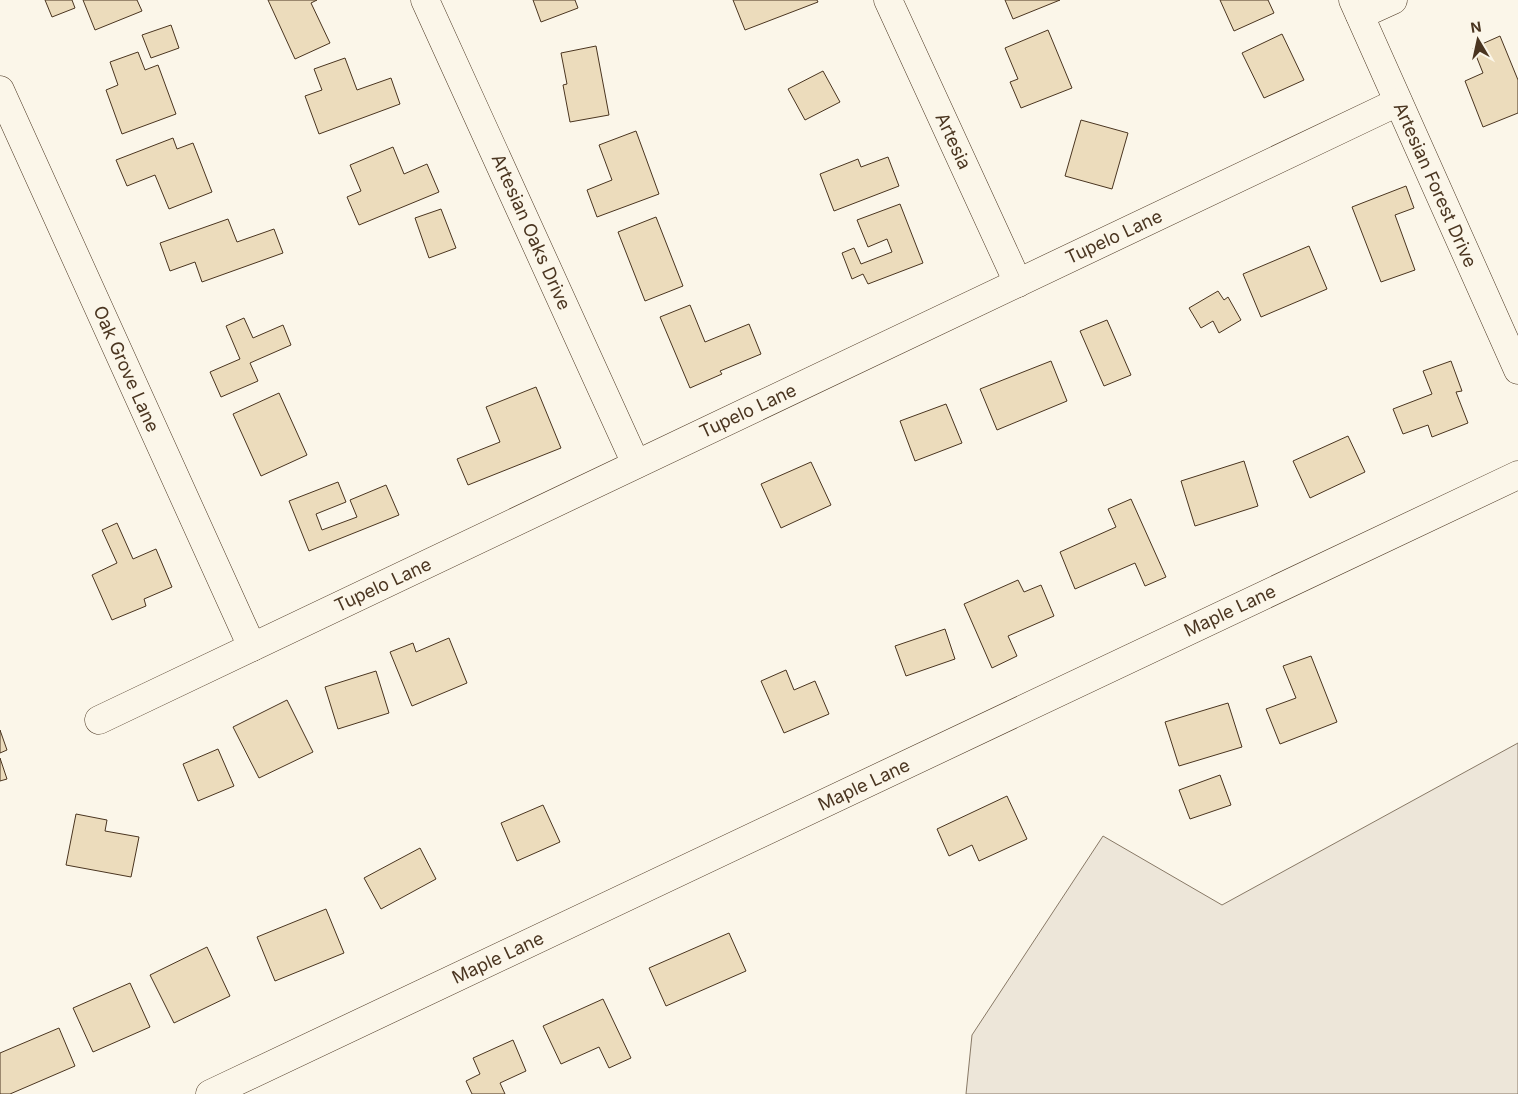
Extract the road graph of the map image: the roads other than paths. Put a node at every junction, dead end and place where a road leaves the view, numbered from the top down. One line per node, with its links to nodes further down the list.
1 (425, 0): 9 (street, Artesian Oaks Drive)
2 (888, 0): 7 (street, Artesia)
3 (1392, 0): 4 (street)
4 (1356, 8): 6 (street, Artesian Forest Drive)
5 (0, 90): 11 (street, Oak Grove Lane)
6 (1398, 102): 7 (street, Tupelo Lane); 8 (street, Artesian Forest Drive)
7 (1018, 283): 9 (street, Tupelo Lane)
8 (1518, 370)
9 (636, 464): 11 (street, Tupelo Lane)
10 (1518, 475): 13 (street, Maple Lane)
11 (252, 647): 12 (street, Tupelo Lane)
12 (98, 720)
13 (210, 1094)

